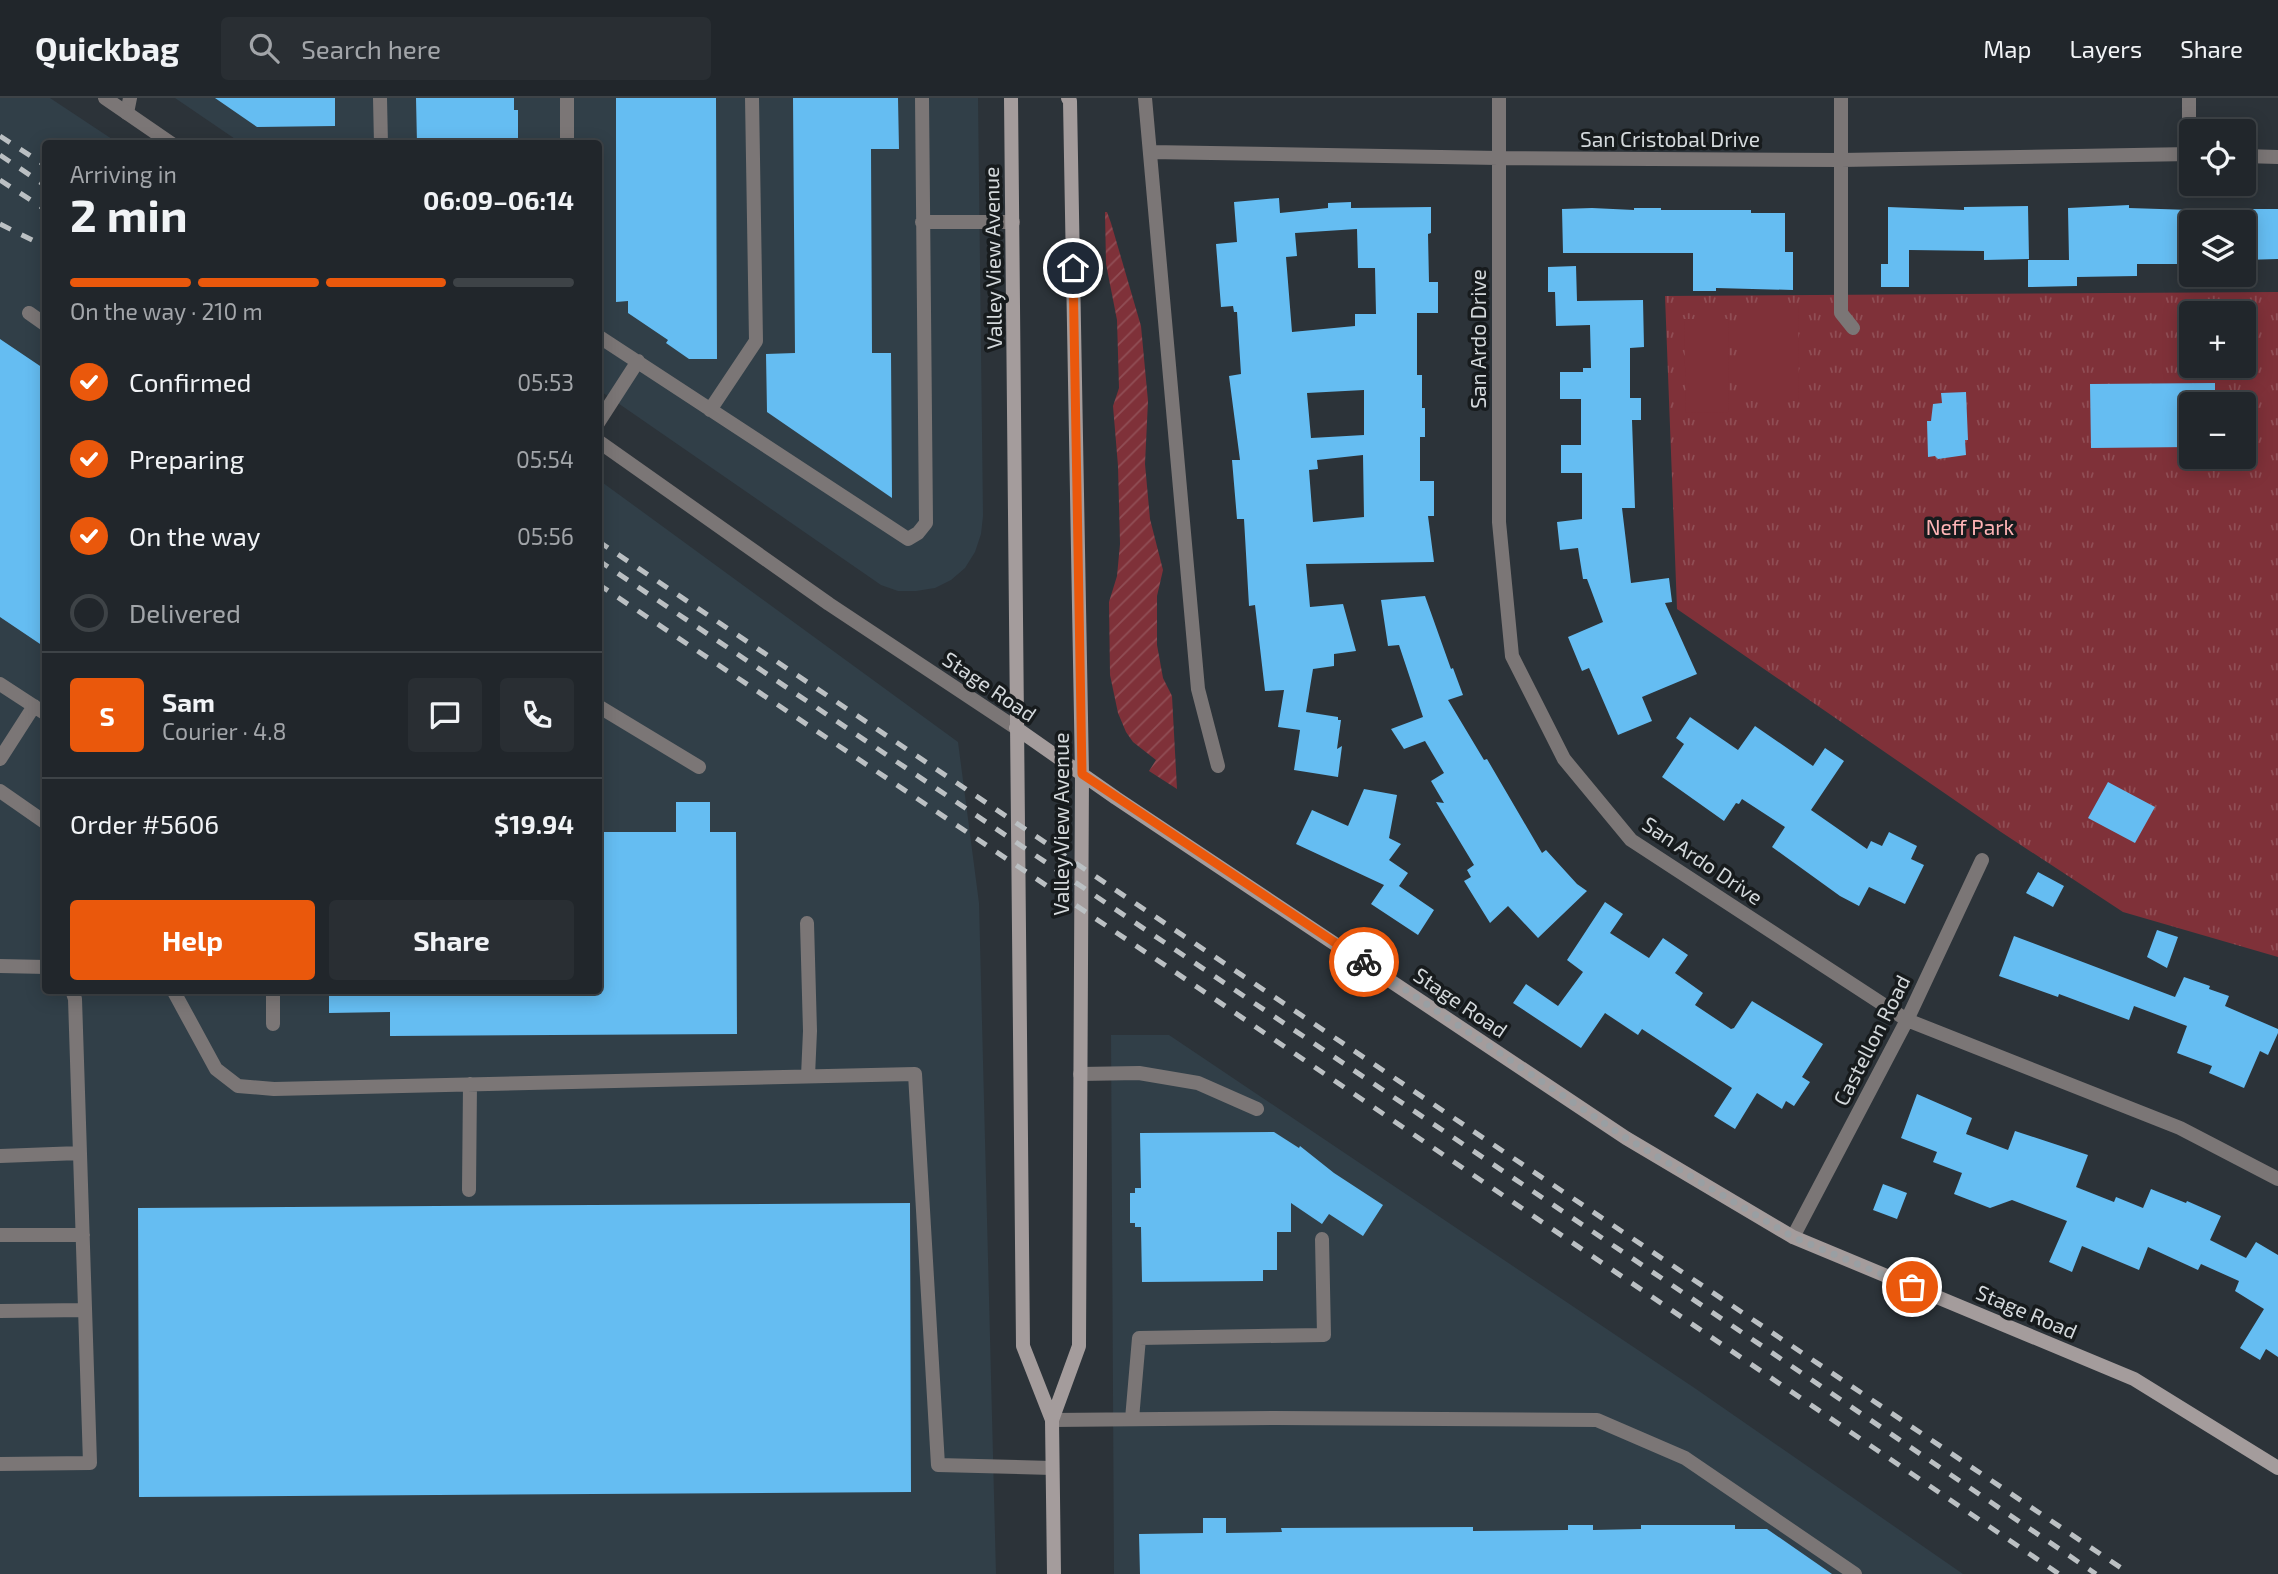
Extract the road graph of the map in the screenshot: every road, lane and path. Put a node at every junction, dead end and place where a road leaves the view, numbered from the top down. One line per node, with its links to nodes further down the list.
1 (105, 98): 12 (street)
2 (380, 98): 15 (street)
3 (567, 98): 16 (street)
4 (752, 98): 30 (street)
5 (922, 98): 23 (street)
6 (1011, 98): 24 (main road, Valley View Avenue)
7 (1068, 98): 40 (main road, Valley View Avenue)
8 (1145, 98): 17 (street)
9 (1499, 98): 21 (street, San Ardo Drive)
10 (1841, 98): 22 (street)
11 (2189, 98): 13 (street)
12 (129, 106): 14 (street)
13 (2189, 119)
14 (167, 140)
15 (381, 140)
16 (567, 140)
17 (1150, 152): 21 (street, San Cristobal Drive); 38 (street)
18 (2179, 153): 22 (street, San Cristobal Drive)
19 (2256, 156): 20 (street)
20 (2278, 157)
21 (1498, 158): 22 (street, San Cristobal Drive); 50 (street, San Ardo Drive)
22 (1841, 160): 27 (street)
23 (922, 222): 24 (street); 30 (street)
24 (1013, 222): 36 (main road, Valley View Avenue)
25 (29, 313): 26 (street)
26 (42, 321)
27 (1853, 328)
28 (602, 339): 29 (street)
29 (638, 362): 30 (street); 31 (street)
30 (710, 410)
31 (602, 417)
32 (602, 444): 36 (street, Stage Road)
33 (0, 684): 35 (street)
34 (602, 708): 39 (street)
35 (40, 710): 37 (street)
36 (1016, 728): 40 (main road, Stage Road); 67 (main road, Valley View Avenue)
37 (0, 759)
38 (1218, 766)
39 (699, 767)
40 (1082, 774): 52 (main road, Valley View Avenue); 62 (main road, Stage Road)
41 (0, 791): 42 (street)
42 (42, 820)
43 (1982, 860): 50 (street, Castellon Road)
44 (807, 923): 53 (street)
45 (0, 966): 46 (street)
46 (42, 967)
47 (73, 994): 56 (street)
48 (175, 994): 54 (street)
49 (273, 994): 51 (street)
50 (1907, 1020): 58 (street, San Ardo Drive); 62 (street, Castellon Road)
51 (273, 1024)
52 (1080, 1074): 55 (street); 67 (main road, Valley View Avenue)
53 (808, 1076): 54 (street); 69 (street)
54 (470, 1084): 59 (street)
55 (1257, 1109)
56 (80, 1153): 57 (street); 61 (street)
57 (0, 1156)
58 (2278, 1179)
59 (469, 1190)
60 (0, 1235): 61 (street)
61 (83, 1235): 64 (street)
62 (1793, 1237): 70 (main road, Stage Road)
63 (1322, 1239): 66 (street)
64 (85, 1310): 65 (street); 68 (street)
65 (0, 1311)
66 (1132, 1419): 67 (street); 72 (street)
67 (1052, 1420): 69 (main road, Valley View Avenue)
68 (0, 1464)
69 (1052, 1468): 71 (main road, Valley View Avenue)
70 (2278, 1468)
71 (1054, 1574)
72 (1855, 1574)

